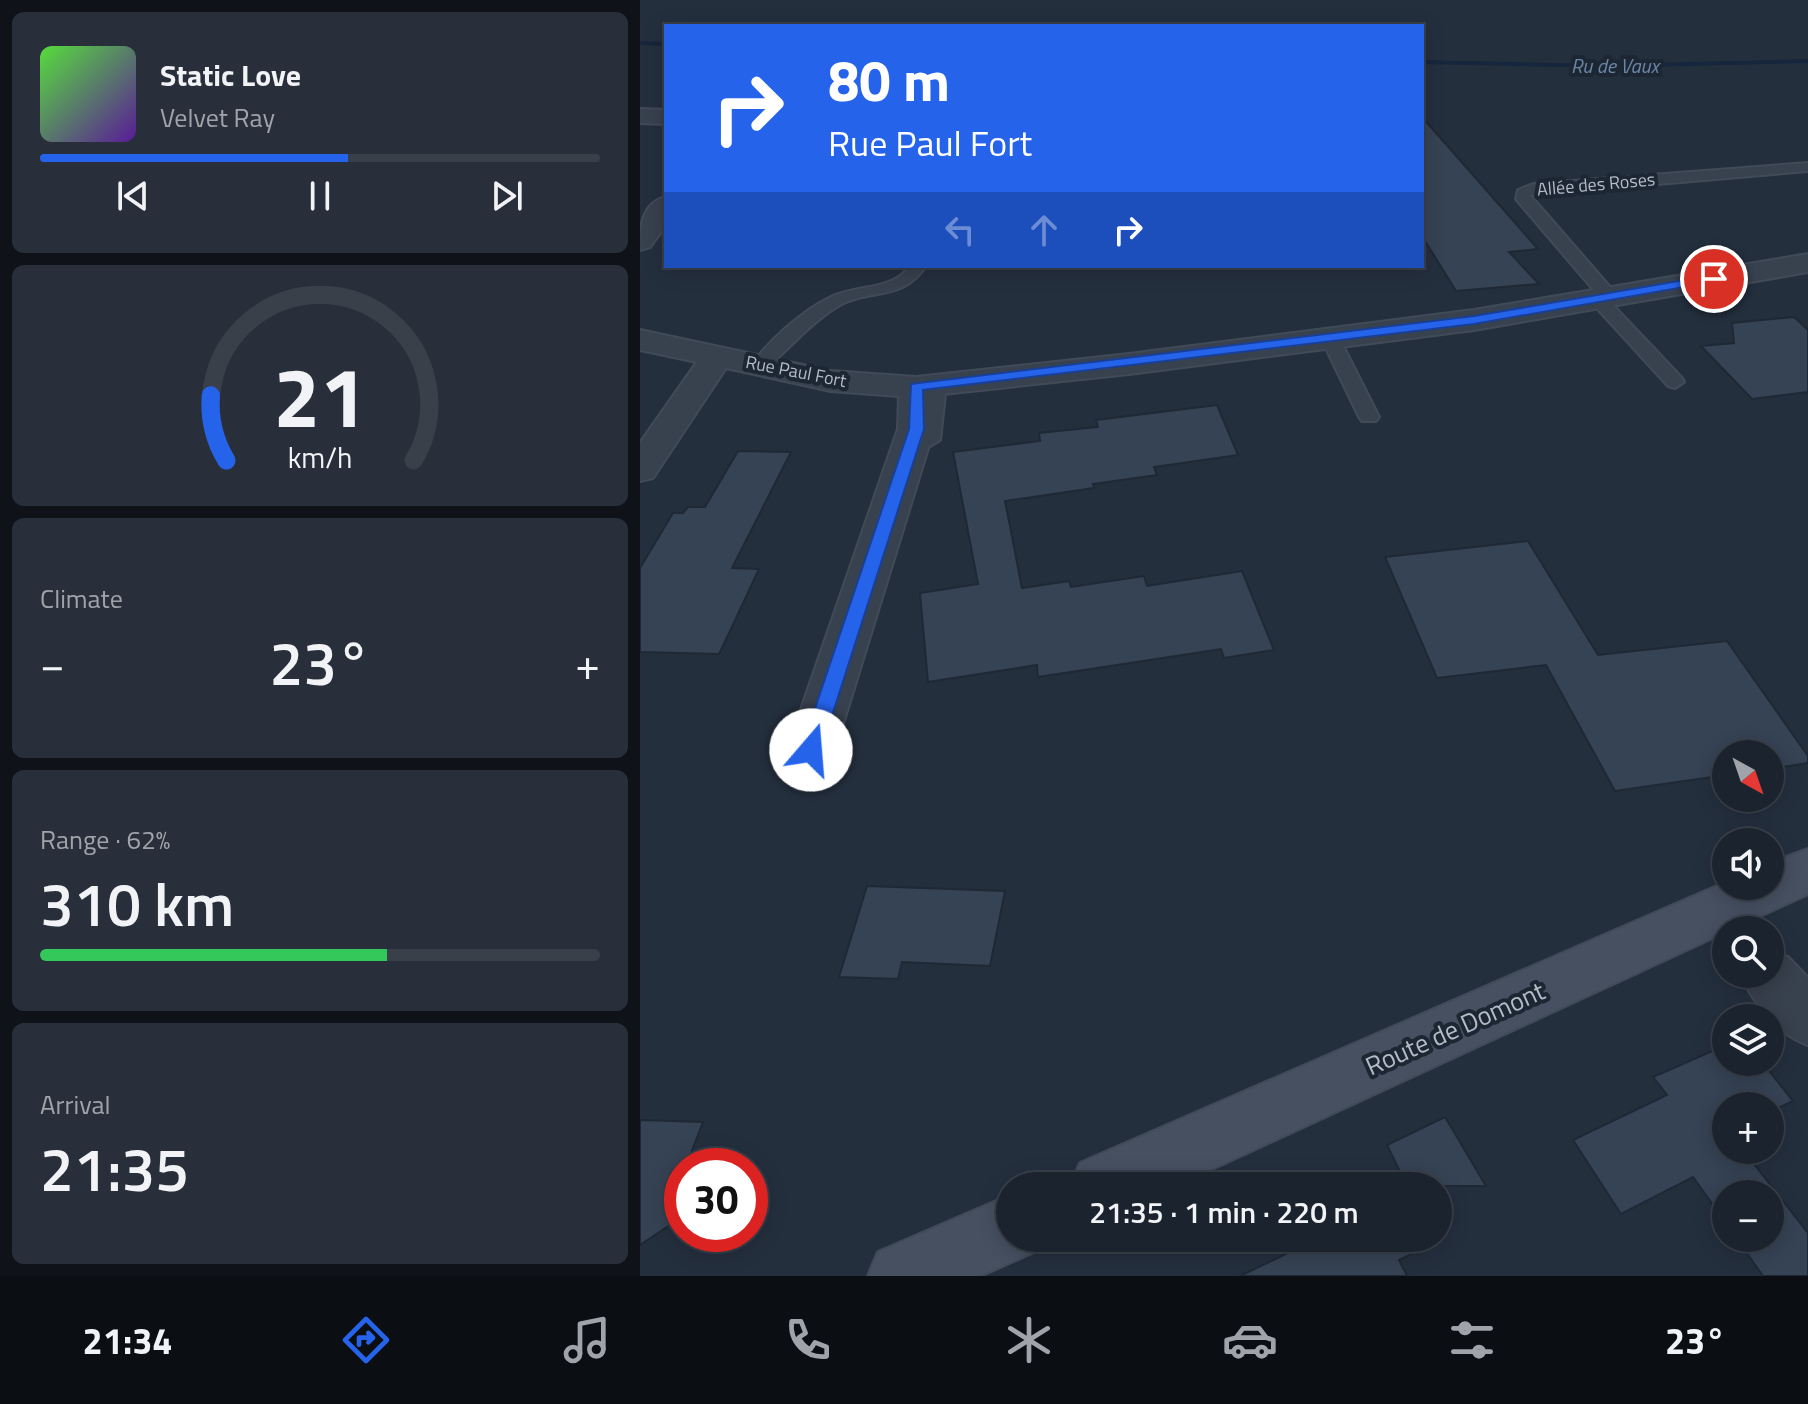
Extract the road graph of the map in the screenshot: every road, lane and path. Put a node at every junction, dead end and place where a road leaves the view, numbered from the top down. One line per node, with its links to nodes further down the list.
1 (640, 116): 2 (street)
2 (664, 117)
3 (1808, 167): 8 (lane, Allée des Roses)
4 (664, 208): 5 (street)
5 (640, 241)
6 (1808, 263): 8 (street, Rue Paul Fort)
7 (917, 268): 12 (lane)
8 (1605, 299): 9 (street, Rue Paul Fort); 13 (lane)
9 (1330, 338): 14 (street, Rue Paul Fort); 15 (lane)
10 (640, 340): 11 (street, Rue Paul Fort)
11 (718, 355): 12 (street, Rue Paul Fort); 17 (street)
12 (761, 364): 14 (street, Rue Paul Fort)
13 (1675, 382)
14 (926, 386): 16 (lane); 18 (street)
15 (1369, 417)
16 (930, 440)
17 (640, 470)
18 (811, 750)
19 (1808, 870): 20 (main road, Route de Domont)
20 (1730, 916)
21 (1712, 925): 24 (main road, Route de Domont)
22 (1780, 988): 23 (street)
23 (1808, 1019)
24 (1136, 1172)
25 (996, 1234): 26 (main road)
26 (902, 1276)

